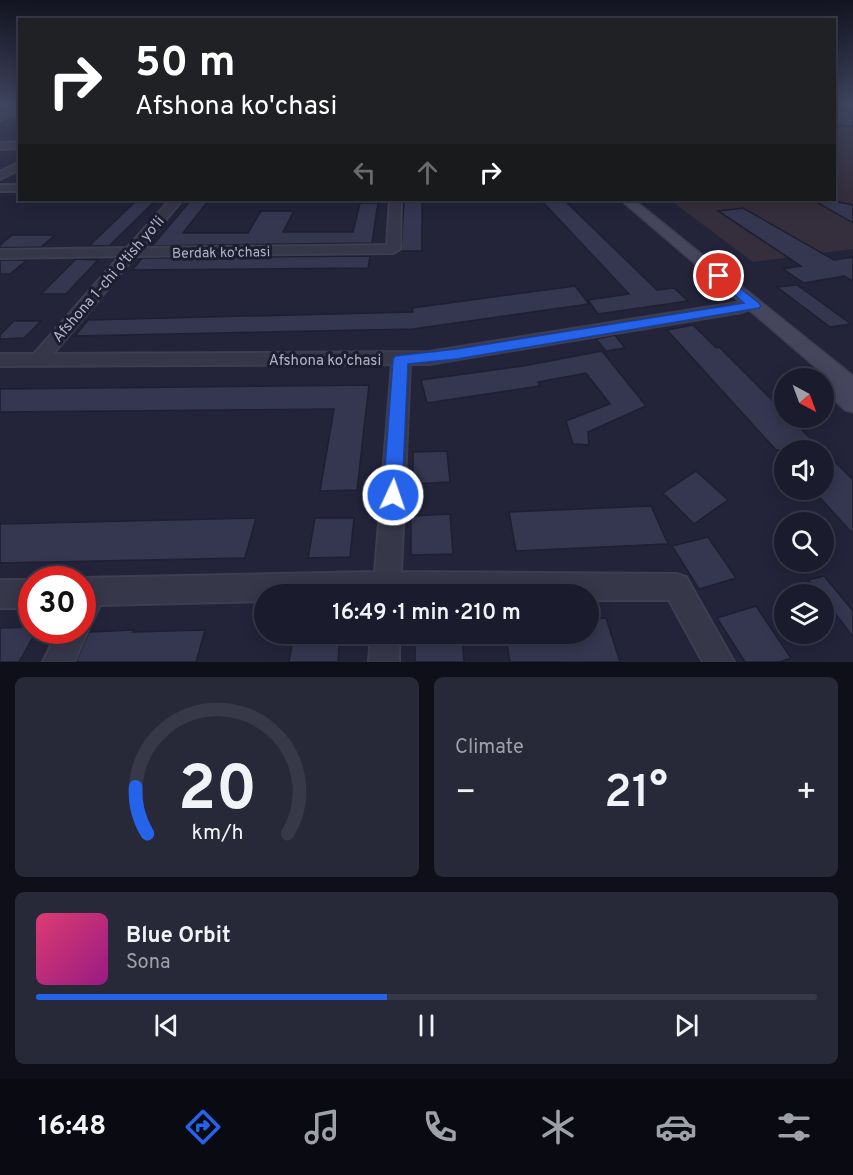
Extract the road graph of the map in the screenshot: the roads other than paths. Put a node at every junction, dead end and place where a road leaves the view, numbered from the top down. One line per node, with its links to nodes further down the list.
1 (18, 145): 2 (street)
2 (0, 146)
3 (18, 166): 4 (street)
4 (0, 176)
5 (0, 188): 6 (street)
6 (18, 188)
7 (175, 201): 11 (street, Afshona 1-chi o'tish yo'li)
8 (396, 201): 11 (street, Berdak ko'chasi)
9 (617, 201): 13 (main road)
10 (628, 201): 13 (main road)
11 (130, 253): 12 (street, Berdak ko'chasi); 14 (street, Afshona 1-chi o'tish yo'li)
12 (0, 254)
13 (748, 306): 16 (street, Afshona ko'chasi); 17 (main road); 18 (main road)
14 (39, 359): 15 (street, Afshona ko'chasi); 16 (street, Afshona ko'chasi)
15 (0, 360)
16 (400, 360): 21 (street)
17 (813, 368)
18 (853, 387)
19 (834, 388): 20 (main road)
20 (853, 404)
21 (387, 584)
22 (599, 588): 31 (street)
23 (254, 593): 26 (street)
24 (0, 594): 25 (street)
25 (18, 594)
26 (96, 599)
27 (67, 644): 29 (street)
28 (385, 644): 30 (street)
29 (58, 662)
30 (384, 662)
31 (719, 662)

